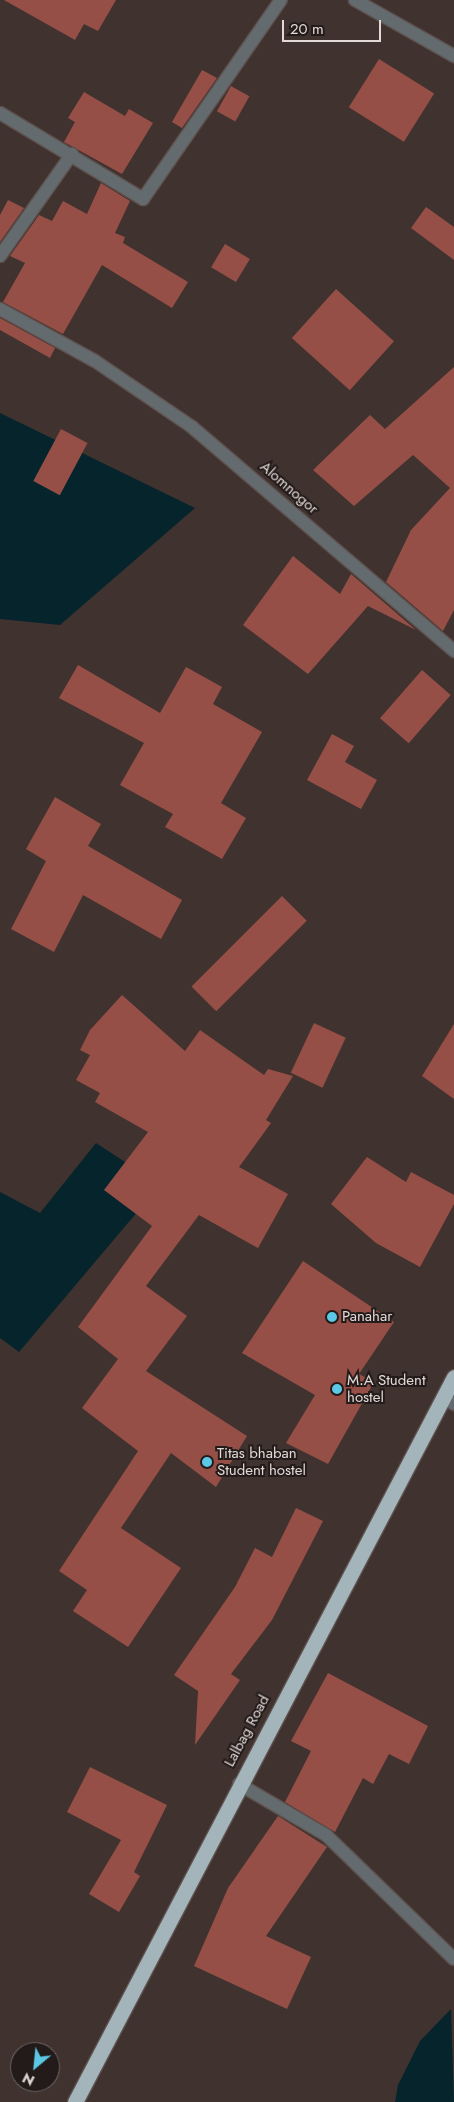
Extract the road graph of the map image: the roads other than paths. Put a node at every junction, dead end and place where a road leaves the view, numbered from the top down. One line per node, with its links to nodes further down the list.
1 (281, 0): 5 (street)
2 (355, 0): 3 (street)
3 (454, 56)
4 (0, 114): 5 (street)
5 (72, 154): 6 (street)
6 (0, 256)
7 (0, 309): 8 (street, Alomnogor)
8 (454, 652)
9 (454, 1377): 10 (highway, Lalbag Road)
10 (448, 1400): 11 (highway, Lalbag Road)
11 (239, 1784): 12 (street); 13 (highway, Lalbag Road)
12 (454, 1960)
13 (75, 2102)

